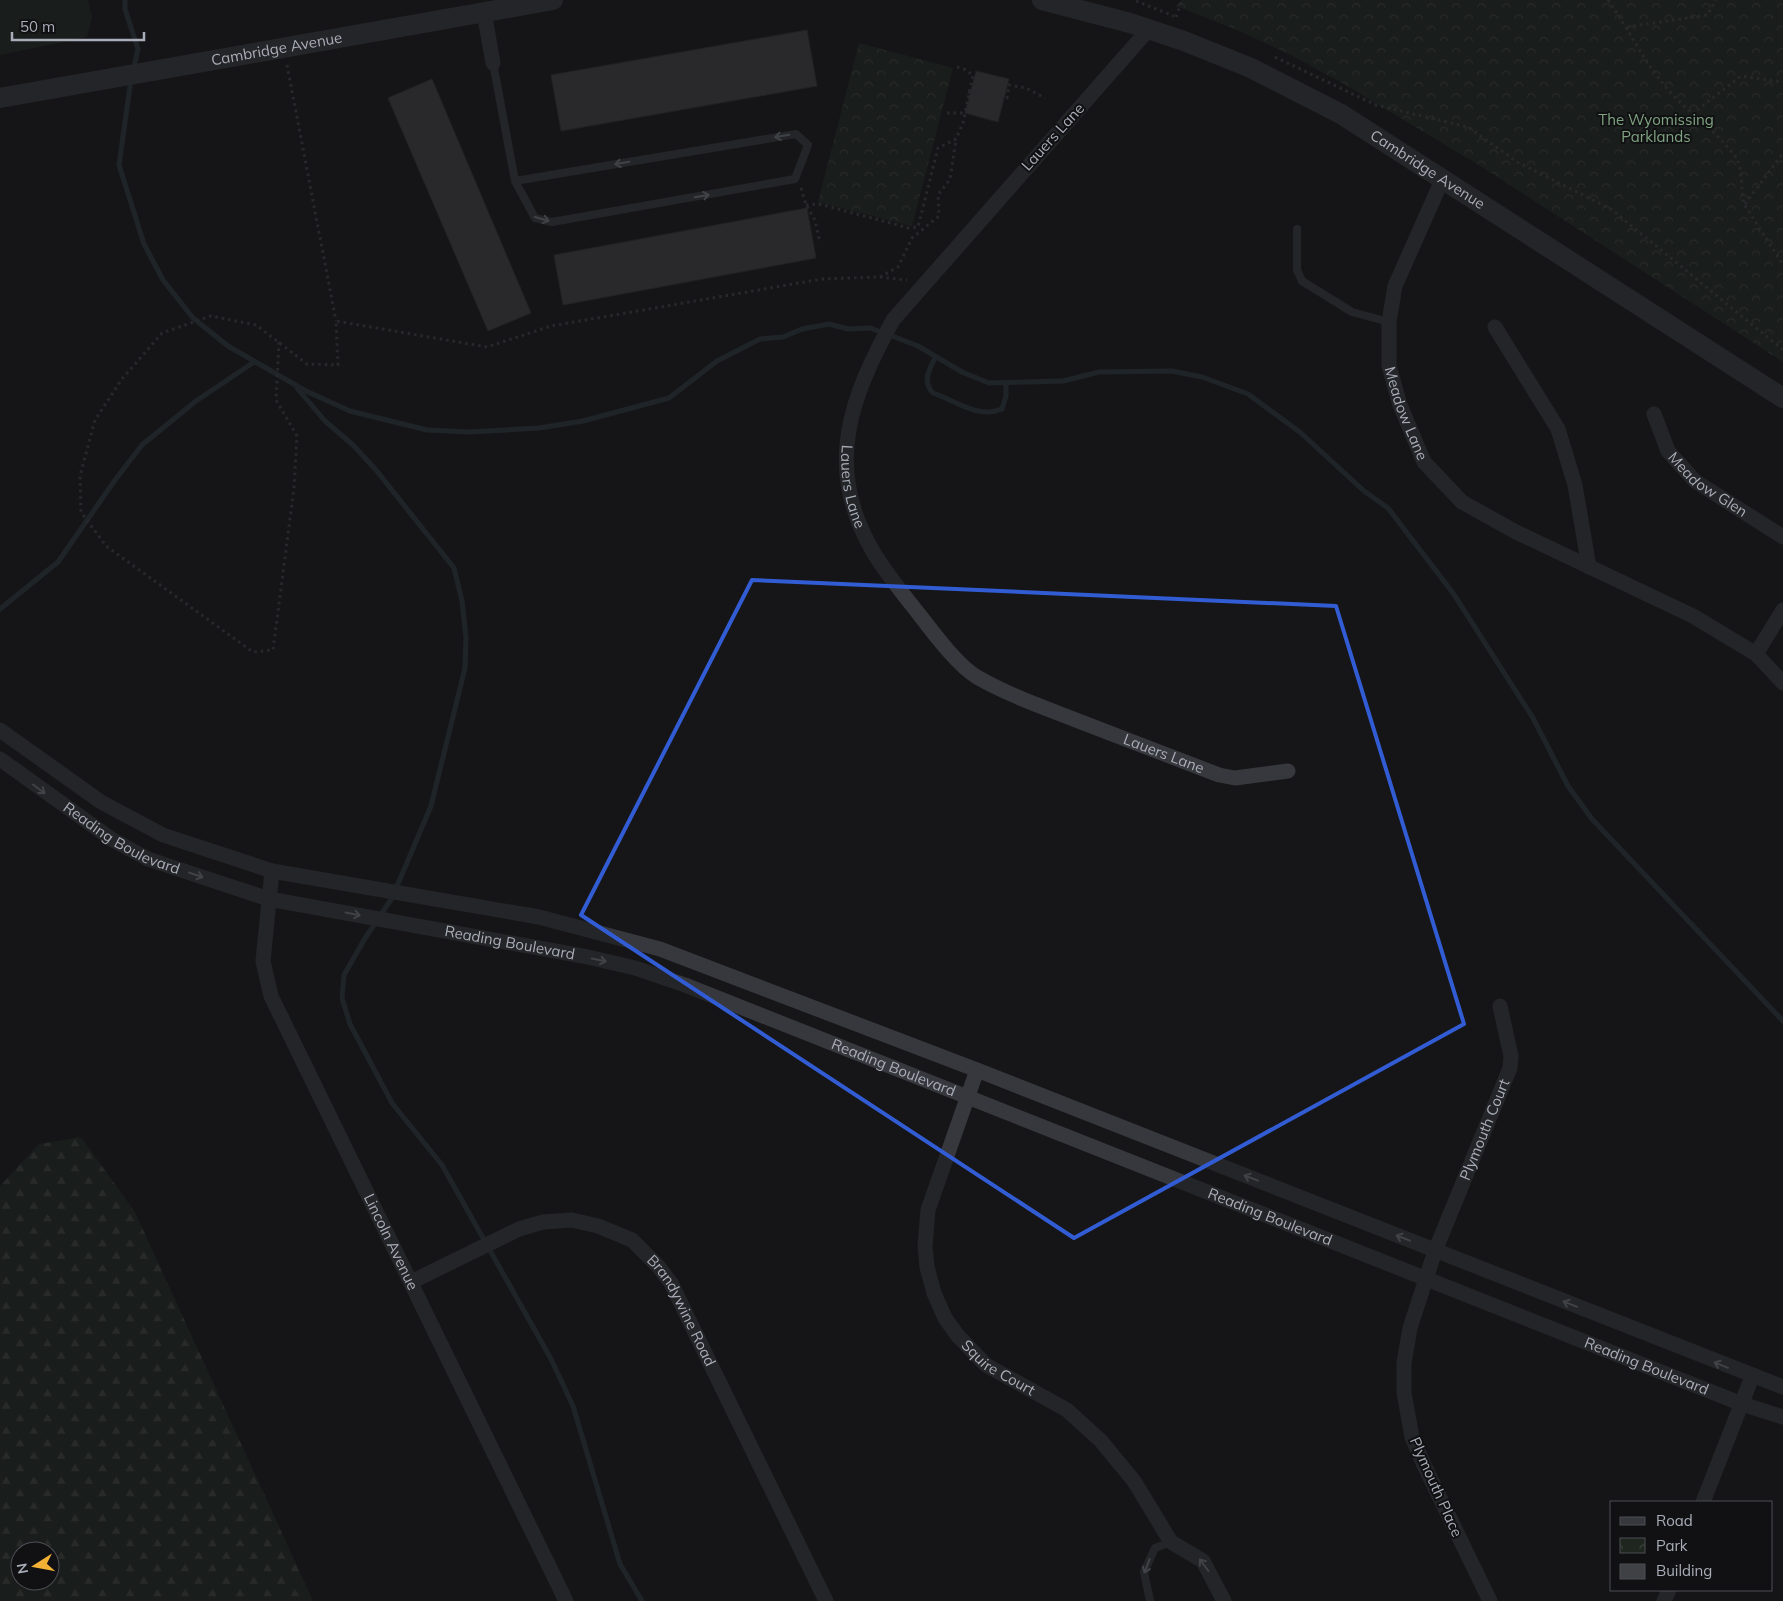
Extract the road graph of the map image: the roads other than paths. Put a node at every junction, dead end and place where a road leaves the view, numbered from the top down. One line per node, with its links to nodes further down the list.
1 (553, 0): 3 (street, Cambridge Avenue)
2 (1042, 0): 4 (street, Cambridge Avenue)
3 (482, 6): 5 (street); 6 (street, Cambridge Avenue)
4 (1149, 29): 7 (street, Cambridge Avenue); 21 (street, Lauers Lane)
5 (492, 63): 8 (lane)
6 (0, 98)
7 (1444, 178): 10 (street, Meadow Lane); 12 (street, Cambridge Avenue)
8 (516, 181): 8 (lane, one-way to 8)
9 (1297, 229): 10 (lane)
10 (1389, 322): 15 (street, Meadow Lane)
11 (1495, 327): 15 (street)
12 (1783, 398)
13 (1654, 414): 14 (street, Meadow Glen)
14 (1783, 537)
15 (1589, 567): 17 (street, Meadow Lane)
16 (1783, 610): 17 (street)
17 (1756, 654): 18 (street, Meadow Lane)
18 (1783, 683)
19 (0, 730): 22 (street, Reading Boulevard)
20 (0, 759): 23 (street, Reading Boulevard, one-way to 23)
21 (1288, 771)
22 (272, 871): 23 (street, Lincoln Avenue); 25 (street, Reading Boulevard)
23 (269, 899): 26 (street, Reading Boulevard, one-way to 26); 29 (street, Lincoln Avenue)
24 (1500, 1006): 27 (street, Plymouth Court)
25 (977, 1070): 26 (street, Squire Court); 27 (street, Reading Boulevard, one-way to 25)
26 (967, 1098): 28 (street, Reading Boulevard); 35 (street, Squire Court)
27 (1435, 1251): 28 (street, Plymouth Place); 30 (street, Reading Boulevard, one-way to 27)
28 (1426, 1280): 32 (street, Reading Boulevard); 40 (street, Plymouth Place)
29 (411, 1282): 36 (street, Lincoln Avenue); 37 (street, Brandywine Road)
30 (1752, 1377): 31 (street, Reading Boulevard); 32 (street)
31 (1783, 1387)
32 (1742, 1404): 33 (street, Reading Boulevard); 34 (street)
33 (1783, 1416)
34 (1703, 1501)
35 (1171, 1542): 38 (lane, one-way to 38); 39 (street, Squire Court, one-way to 35)
36 (566, 1601)
37 (826, 1601)
38 (1150, 1601)
39 (1224, 1601)
40 (1490, 1601)

